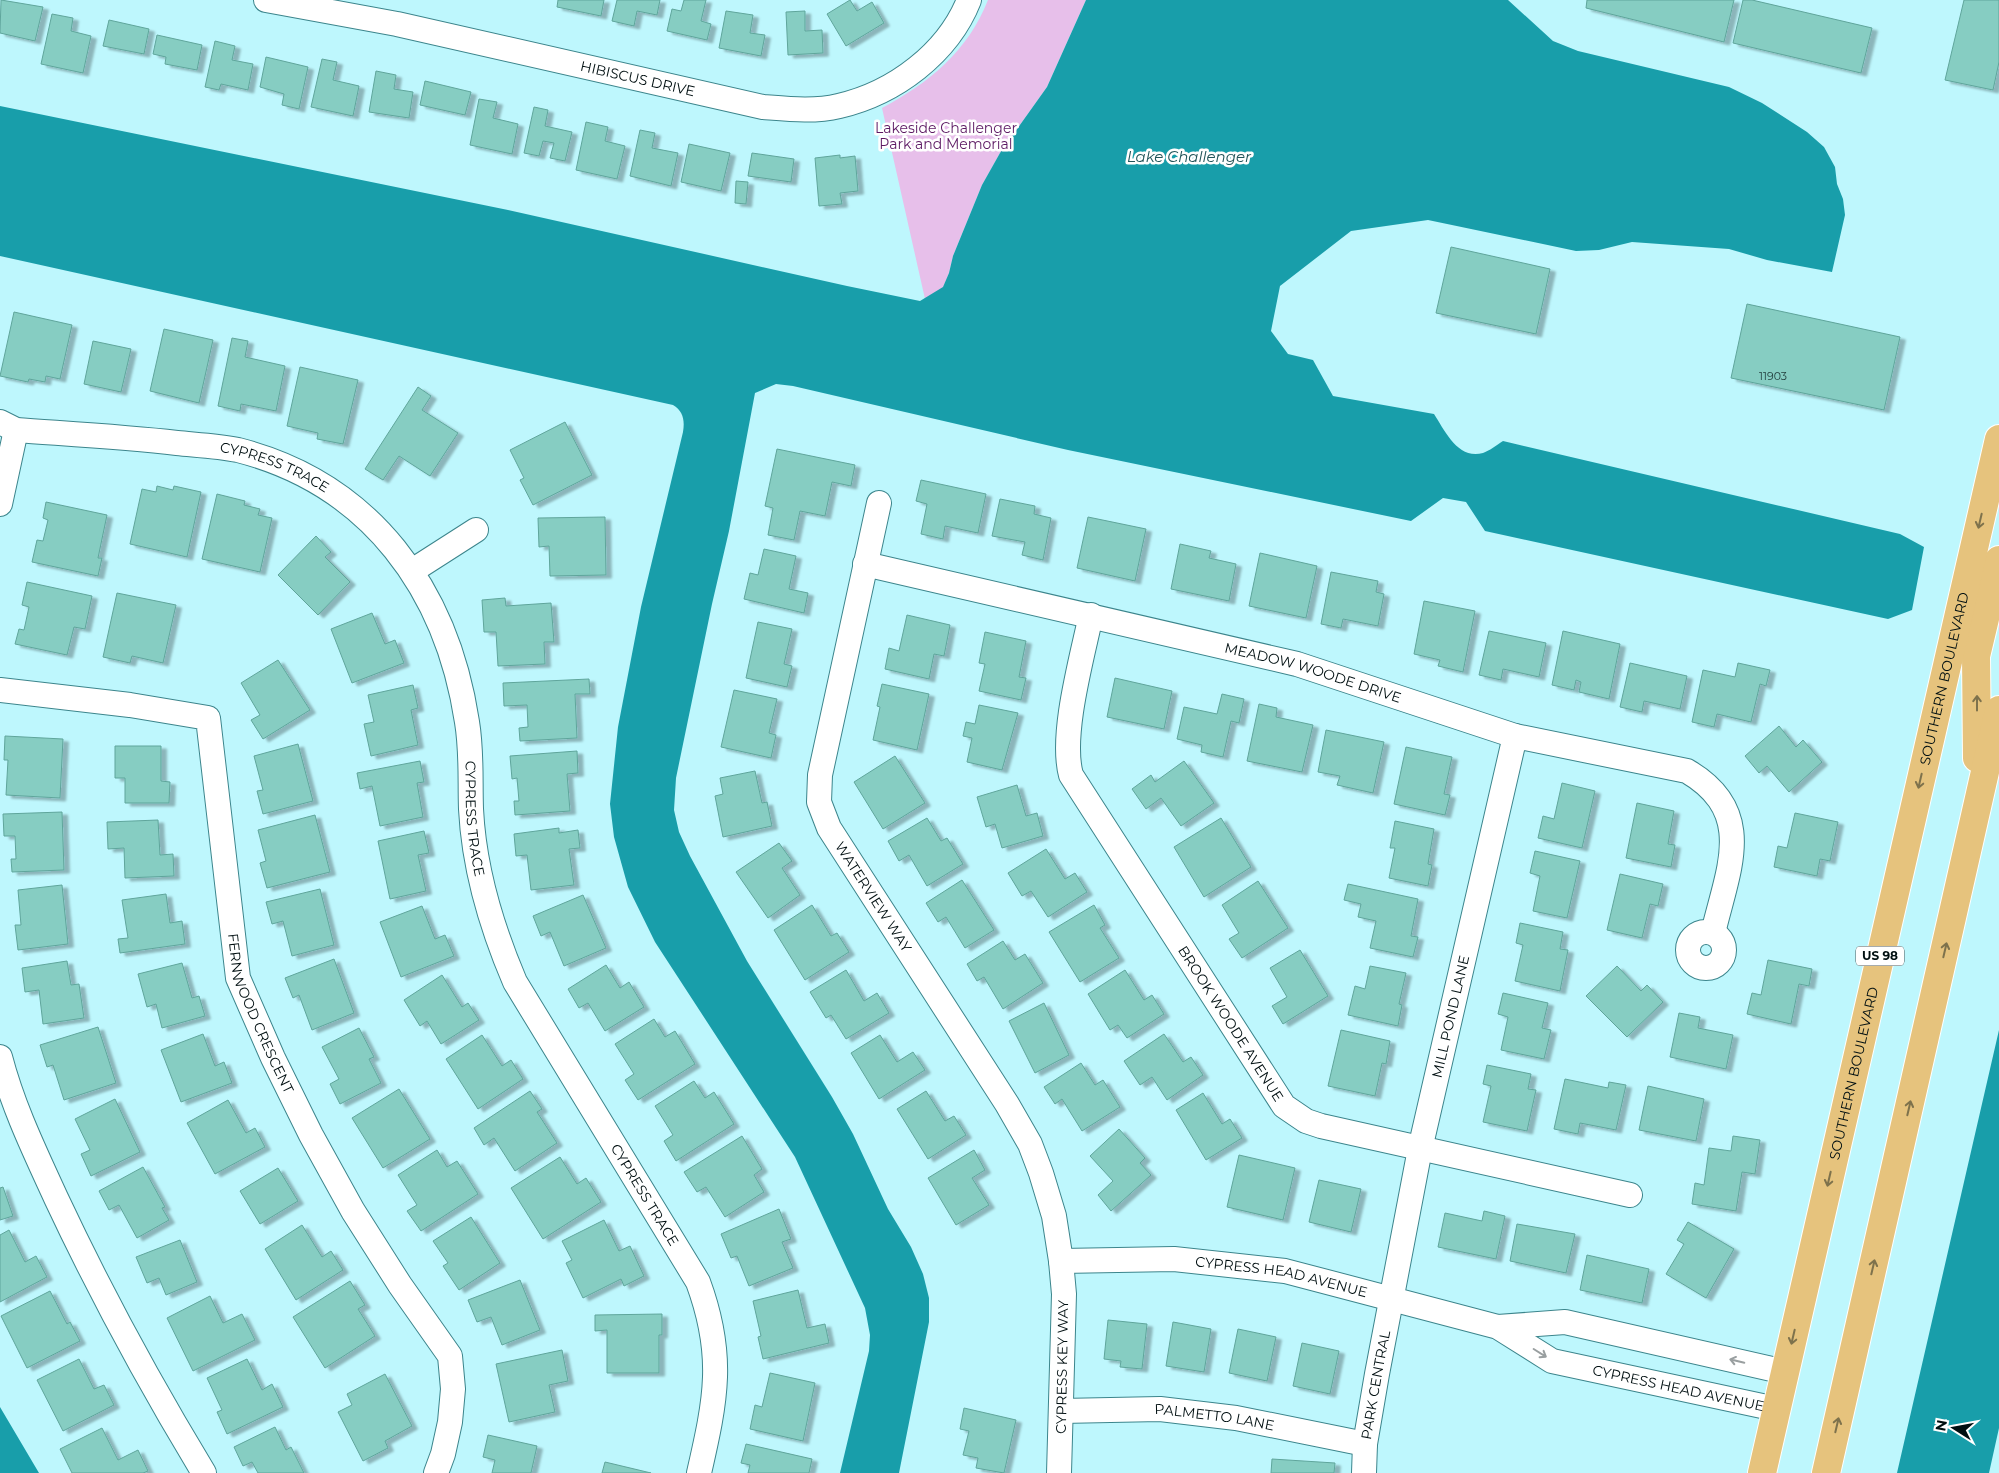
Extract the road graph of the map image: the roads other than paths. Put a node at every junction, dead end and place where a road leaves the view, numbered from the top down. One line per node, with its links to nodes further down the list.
1 (266, 0): 2 (street, HIBISCUS DRIVE)
2 (969, 0)
3 (8, 426): 7 (street); 11 (street, CYPRESS TRACE)
4 (1999, 439): 5 (highway, SOUTHERN BOULEVARD / US 98)
5 (1995, 483): 24 (highway, SOUTHERN BOULEVARD / US 98, one-way to 24)
6 (879, 503): 10 (street, WATERVIEW WAY)
7 (0, 504)
8 (476, 530): 11 (street)
9 (1999, 560): 16 (highway, one-way to 9)
10 (865, 564): 12 (street, MEADOW WOODE DRIVE); 21 (street, WATERVIEW WAY)
11 (412, 570): 30 (street, CYPRESS TRACE)
12 (1091, 616): 15 (street, MEADOW WOODE DRIVE); 19 (street, BROOK WOODE AVENUE)
13 (0, 690): 29 (street, FERNWOOD CRESCENT)
14 (1999, 710): 16 (highway)
15 (1515, 736): 17 (street, MEADOW WOODE DRIVE); 19 (street, MILL POND LANE)
16 (1977, 805): 34 (highway, one-way to 16)
17 (1713, 933)
18 (0, 1057): 28 (street)
19 (1420, 1149): 20 (street, BROOK WOODE AVENUE); 22 (street, MILL POND LANE)
20 (1630, 1195)
21 (1061, 1261): 22 (street, CYPRESS HEAD AVENUE); 26 (street, CYPRESS KEY WAY)
22 (1390, 1299): 23 (street, CYPRESS HEAD AVENUE); 27 (street, PARK CENTRAL)
23 (1498, 1327): 24 (street, CYPRESS HEAD AVENUE, one-way to 23); 25 (street, CYPRESS HEAD AVENUE, one-way to 25)
24 (1785, 1372): 25 (highway, SOUTHERN BOULEVARD / US 98)
25 (1776, 1409): 33 (highway, SOUTHERN BOULEVARD / US 98)
26 (1061, 1411): 27 (street, PALMETTO LANE); 31 (street, CYPRESS KEY WAY)
27 (1365, 1444): 32 (street, PARK CENTRAL)
28 (204, 1473)
29 (436, 1473)
30 (699, 1473)
31 (1060, 1473)
32 (1364, 1473)
33 (1762, 1473)
34 (1826, 1473)

